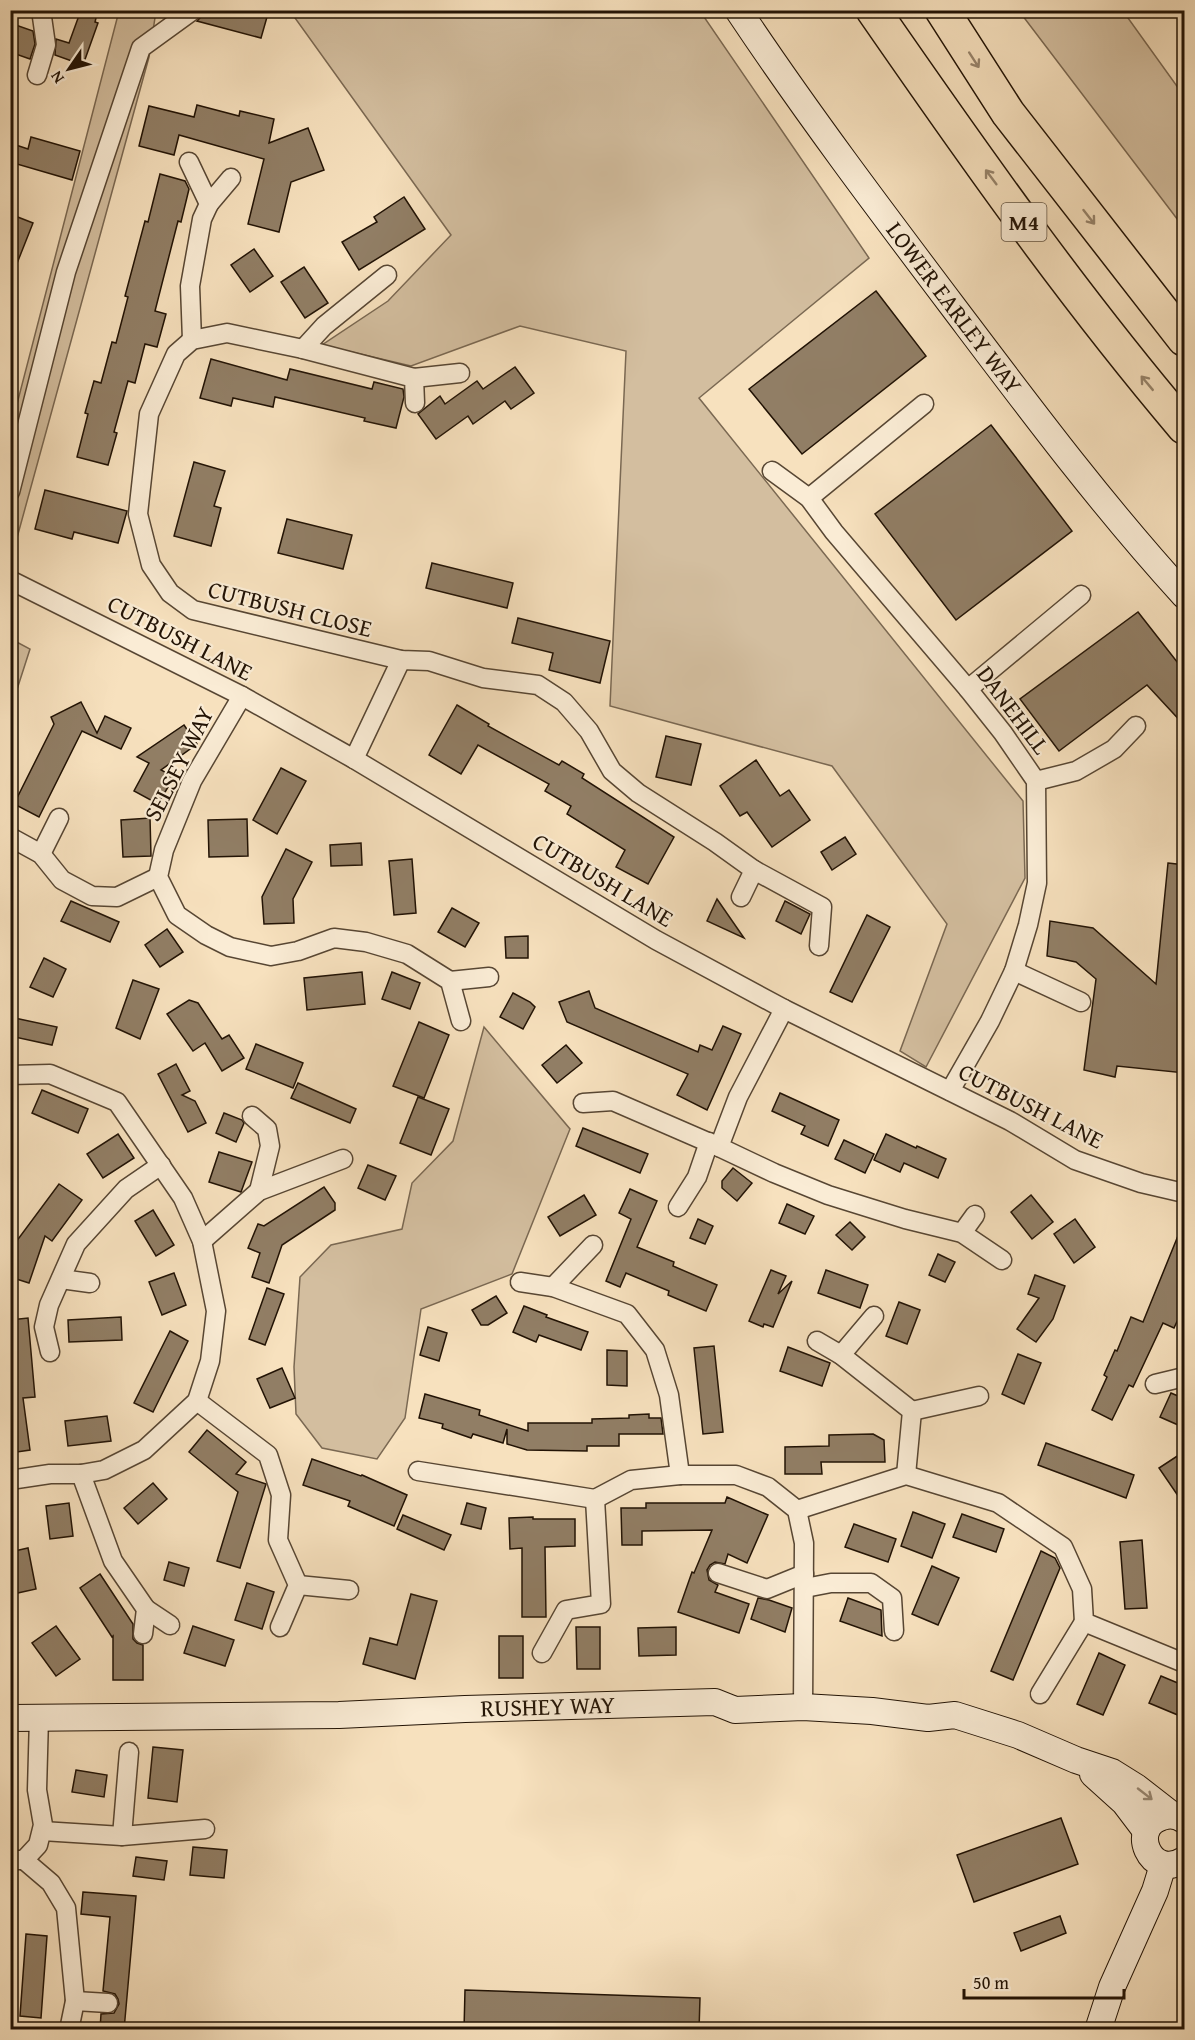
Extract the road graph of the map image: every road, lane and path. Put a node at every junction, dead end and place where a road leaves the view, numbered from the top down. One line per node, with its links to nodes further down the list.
1 (41, 10): 6 (street)
2 (738, 10): 24 (street, LOWER EARLEY WAY)
3 (873, 10): 18 (highway, M4, one-way to 3)
4 (942, 10): 11 (highway, M4, one-way to 11)
5 (192, 11): 20 (street)
6 (37, 75)
7 (189, 162): 9 (street)
8 (231, 178): 9 (street)
9 (209, 204): 12 (street)
10 (387, 275): 13 (street)
11 (1185, 339)
12 (192, 340): 13 (street); 25 (street, CUTBUSH CLOSE)
13 (303, 349): 15 (street)
14 (460, 373): 15 (street)
15 (414, 378): 16 (street)
16 (415, 403)
17 (924, 404): 21 (street)
18 (1185, 427)
19 (772, 471): 21 (street, DANEHILL)
20 (10, 492)
21 (809, 498): 26 (street, DANEHILL)
22 (10, 580): 27 (street, CUTBUSH LANE)
23 (1081, 595): 26 (street)
24 (1185, 595)
25 (401, 660): 29 (street); 34 (street, CUTBUSH CLOSE)
26 (968, 689): 30 (street, DANEHILL)
27 (242, 696): 29 (street, CUTBUSH LANE); 35 (street, SELSEY WAY)
28 (1136, 726): 30 (street)
29 (354, 759): 42 (street, CUTBUSH LANE)
30 (1036, 781): 38 (street, DANEHILL)
31 (59, 818): 33 (street)
32 (10, 837): 33 (street)
33 (41, 854): 35 (street)
34 (754, 870): 36 (street); 37 (street, CUTBUSH CLOSE)
35 (158, 877): 40 (street)
36 (741, 897)
37 (819, 946)
38 (1014, 971): 41 (street); 45 (street, DANEHILL)
39 (489, 976): 40 (street)
40 (450, 981): 43 (street)
41 (1081, 1002)
42 (784, 1009): 45 (street, CUTBUSH LANE); 48 (street)
43 (461, 1021)
44 (10, 1075): 50 (street)
45 (950, 1091): 52 (street, CUTBUSH LANE)
46 (583, 1103): 48 (street)
47 (252, 1116): 51 (street)
48 (714, 1145): 53 (street); 55 (street)
49 (343, 1158): 51 (street)
50 (161, 1165): 56 (street); 59 (street)
51 (259, 1191): 56 (street)
52 (1185, 1193)
53 (678, 1207)
54 (975, 1215): 55 (street)
55 (962, 1233): 58 (street)
56 (202, 1241): 70 (street)
57 (592, 1245): 62 (street)
58 (1002, 1260)
59 (61, 1279): 61 (street); 65 (street)
60 (520, 1282): 62 (street)
61 (90, 1283)
62 (553, 1287): 74 (street)
63 (874, 1316): 66 (street)
64 (817, 1341): 66 (street)
65 (50, 1352)
66 (841, 1355): 71 (street)
67 (1185, 1377): 68 (street)
68 (1155, 1384)
69 (979, 1396): 71 (street)
70 (197, 1401): 73 (street); 81 (street)
71 (912, 1411): 75 (street)
72 (418, 1471): 77 (street)
73 (81, 1474): 76 (street); 83 (street)
74 (680, 1475): 77 (street); 78 (street)
75 (906, 1475): 78 (street); 84 (street)
76 (10, 1480)
77 (595, 1499): 89 (street)
78 (797, 1510): 80 (street)
79 (718, 1573): 80 (street)
80 (804, 1581): 87 (street); 92 (street)
81 (298, 1585): 82 (street); 86 (street)
82 (350, 1590)
83 (146, 1608): 85 (street); 88 (street)
84 (1084, 1622): 90 (street); 91 (street)
85 (170, 1625)
86 (280, 1627)
87 (894, 1631)
88 (143, 1634)
89 (542, 1653)
90 (1185, 1663)
91 (1040, 1694)
92 (803, 1707): 93 (street, RUSHEY WAY); 96 (street, RUSHEY WAY)
93 (39, 1717): 94 (street, RUSHEY WAY); 99 (street)
94 (10, 1718)
95 (129, 1752): 101 (street)
96 (1076, 1760): 97 (street, RUSHEY WAY, one-way to 97); 100 (street, RUSHEY WAY)
97 (1179, 1817): 100 (street)
98 (205, 1829): 101 (street)
99 (42, 1831): 101 (street); 102 (street)
100 (1146, 1831): 103 (street)
101 (122, 1836)
102 (17, 1860): 104 (street)
103 (1179, 1862): 107 (street)
104 (75, 2001): 105 (street); 106 (street)
105 (108, 2003)
106 (69, 2030)
107 (1098, 2030)

